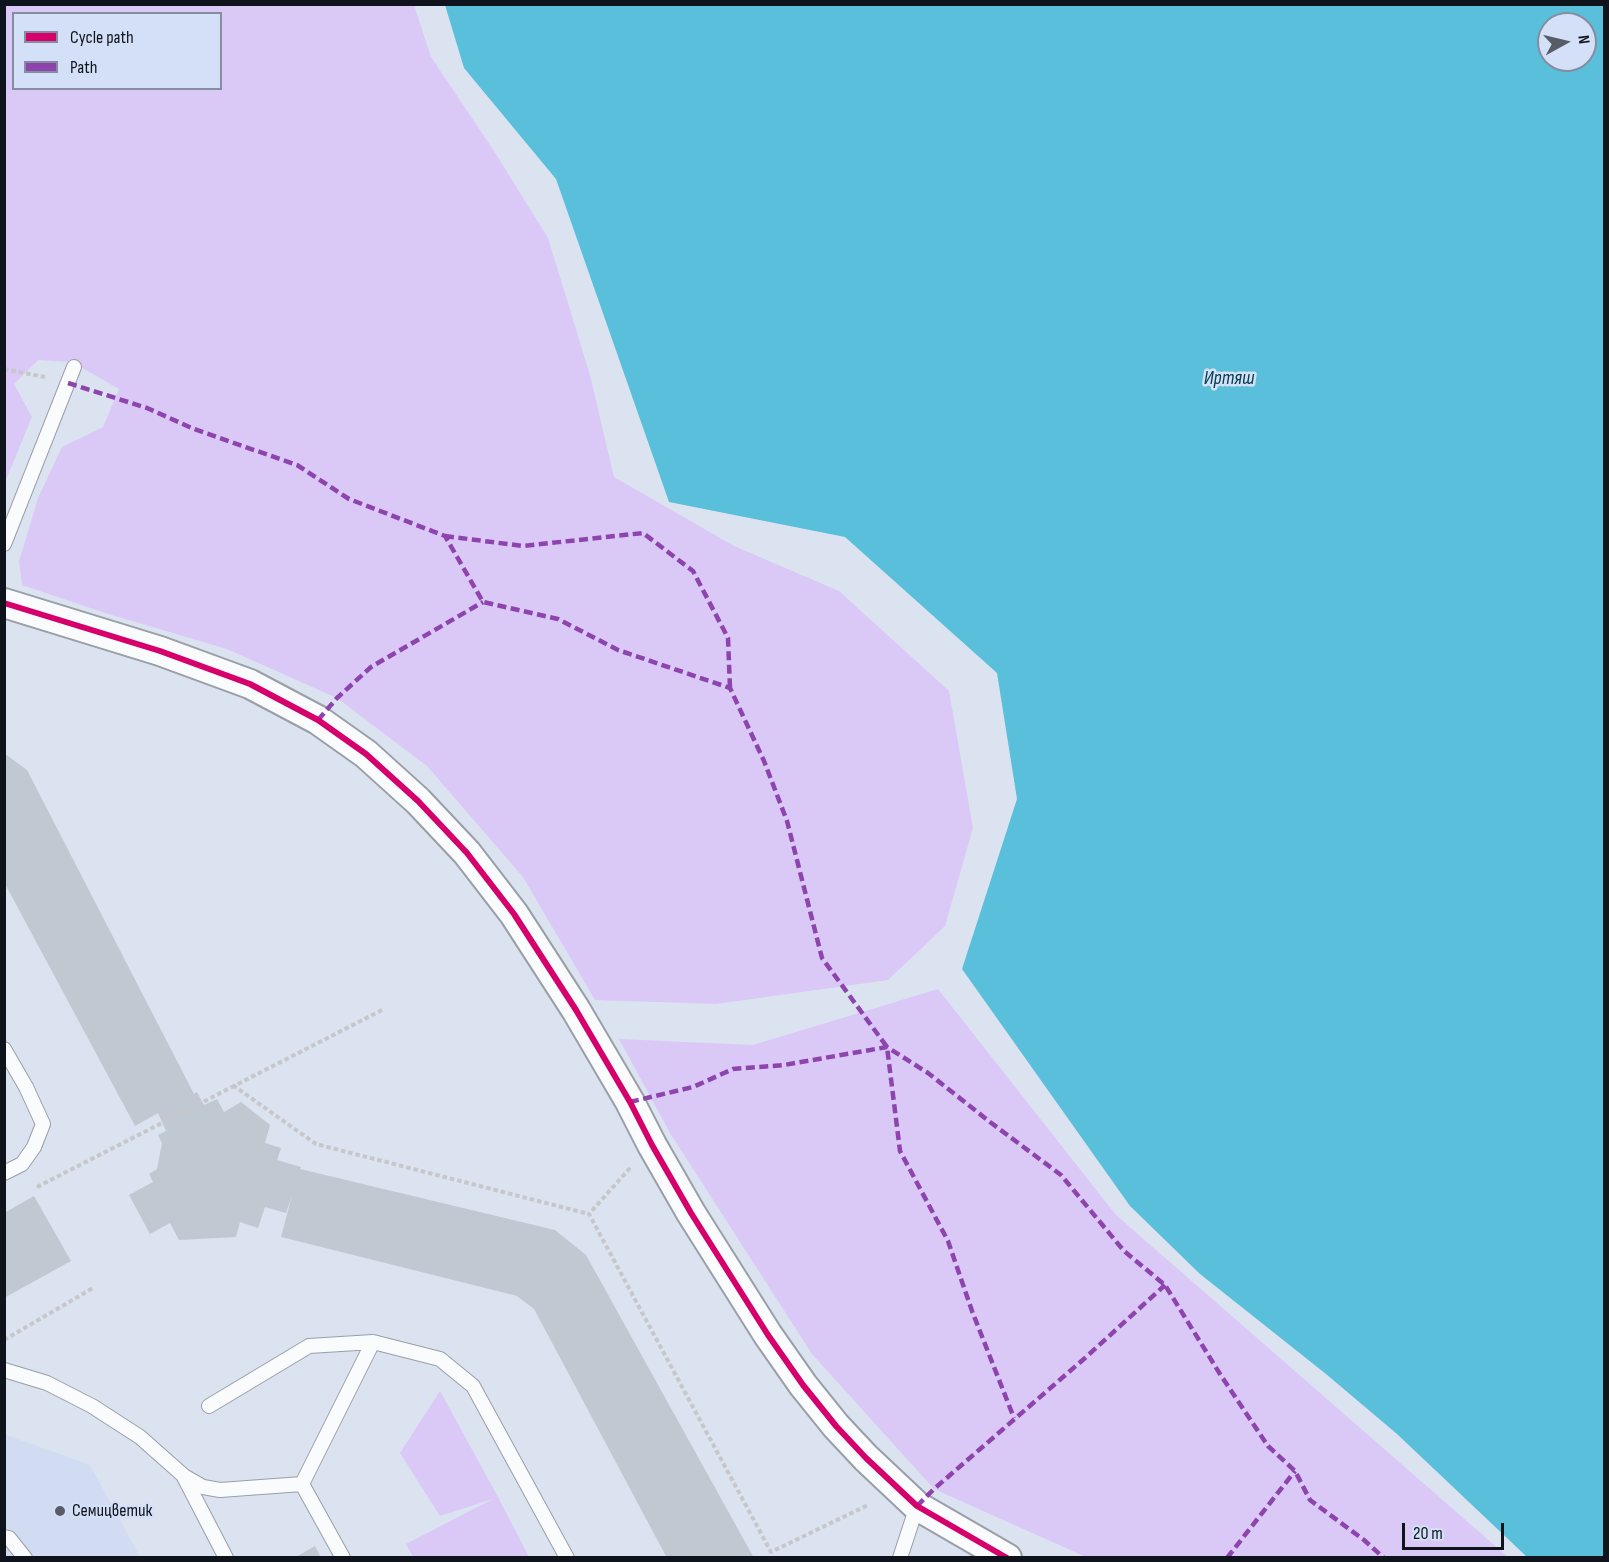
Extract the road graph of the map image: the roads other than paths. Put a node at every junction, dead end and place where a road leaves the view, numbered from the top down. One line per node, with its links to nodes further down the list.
1 (74, 367): 2 (lane)
2 (4, 544)
3 (4, 603): 11 (street)
4 (4, 1049): 5 (lane)
5 (4, 1173)
6 (373, 1342): 8 (lane); 10 (lane); 16 (lane)
7 (4, 1370): 9 (lane)
8 (209, 1406)
9 (184, 1476): 10 (lane); 14 (lane)
10 (302, 1484): 15 (lane)
11 (908, 1498): 17 (lane); 18 (street)
12 (4, 1538): 13 (lane)
13 (25, 1557)
14 (226, 1557)
15 (343, 1557)
16 (567, 1557)
17 (900, 1557)
18 (1007, 1557)

